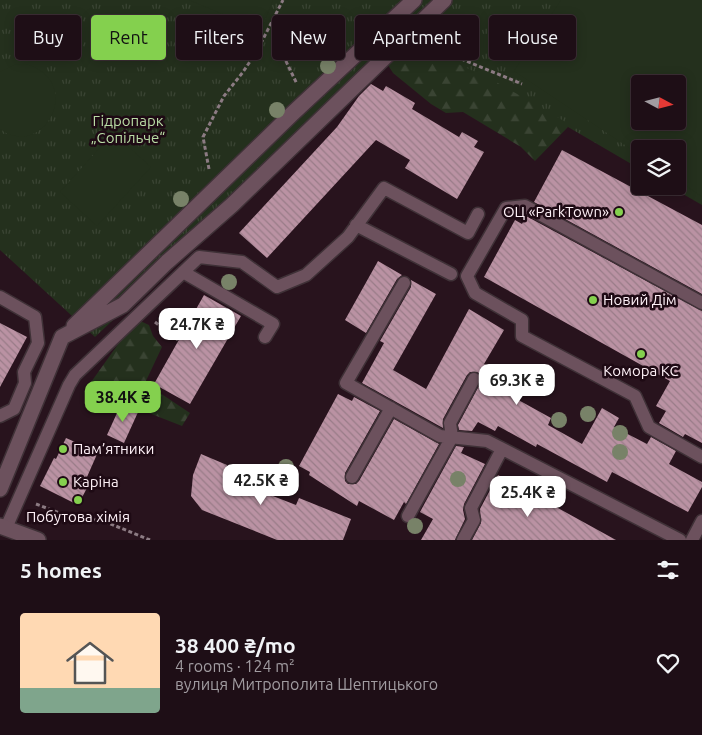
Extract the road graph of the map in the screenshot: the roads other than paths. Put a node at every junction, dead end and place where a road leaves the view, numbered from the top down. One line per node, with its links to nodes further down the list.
1 (414, 0): 10 (street)
2 (444, 0): 10 (street)
3 (478, 214): 4 (lane)
4 (356, 225): 5 (lane); 6 (lane)
5 (183, 272): 11 (lane); 22 (lane)
6 (451, 274)
7 (404, 283): 13 (lane)
8 (0, 297): 14 (lane)
9 (702, 303): 17 (lane)
10 (62, 337): 19 (street)
11 (265, 337)
12 (474, 379): 15 (lane)
13 (391, 408): 15 (lane); 18 (lane)
14 (0, 416)
15 (452, 437): 16 (lane); 20 (lane)
16 (502, 449): 24 (lane); 25 (lane)
17 (702, 457)
18 (352, 477)
19 (0, 489)
20 (408, 516)
21 (702, 521): 26 (lane)
22 (3, 527): 23 (street)
23 (38, 540)
24 (463, 540)
25 (680, 540)
26 (692, 540)

